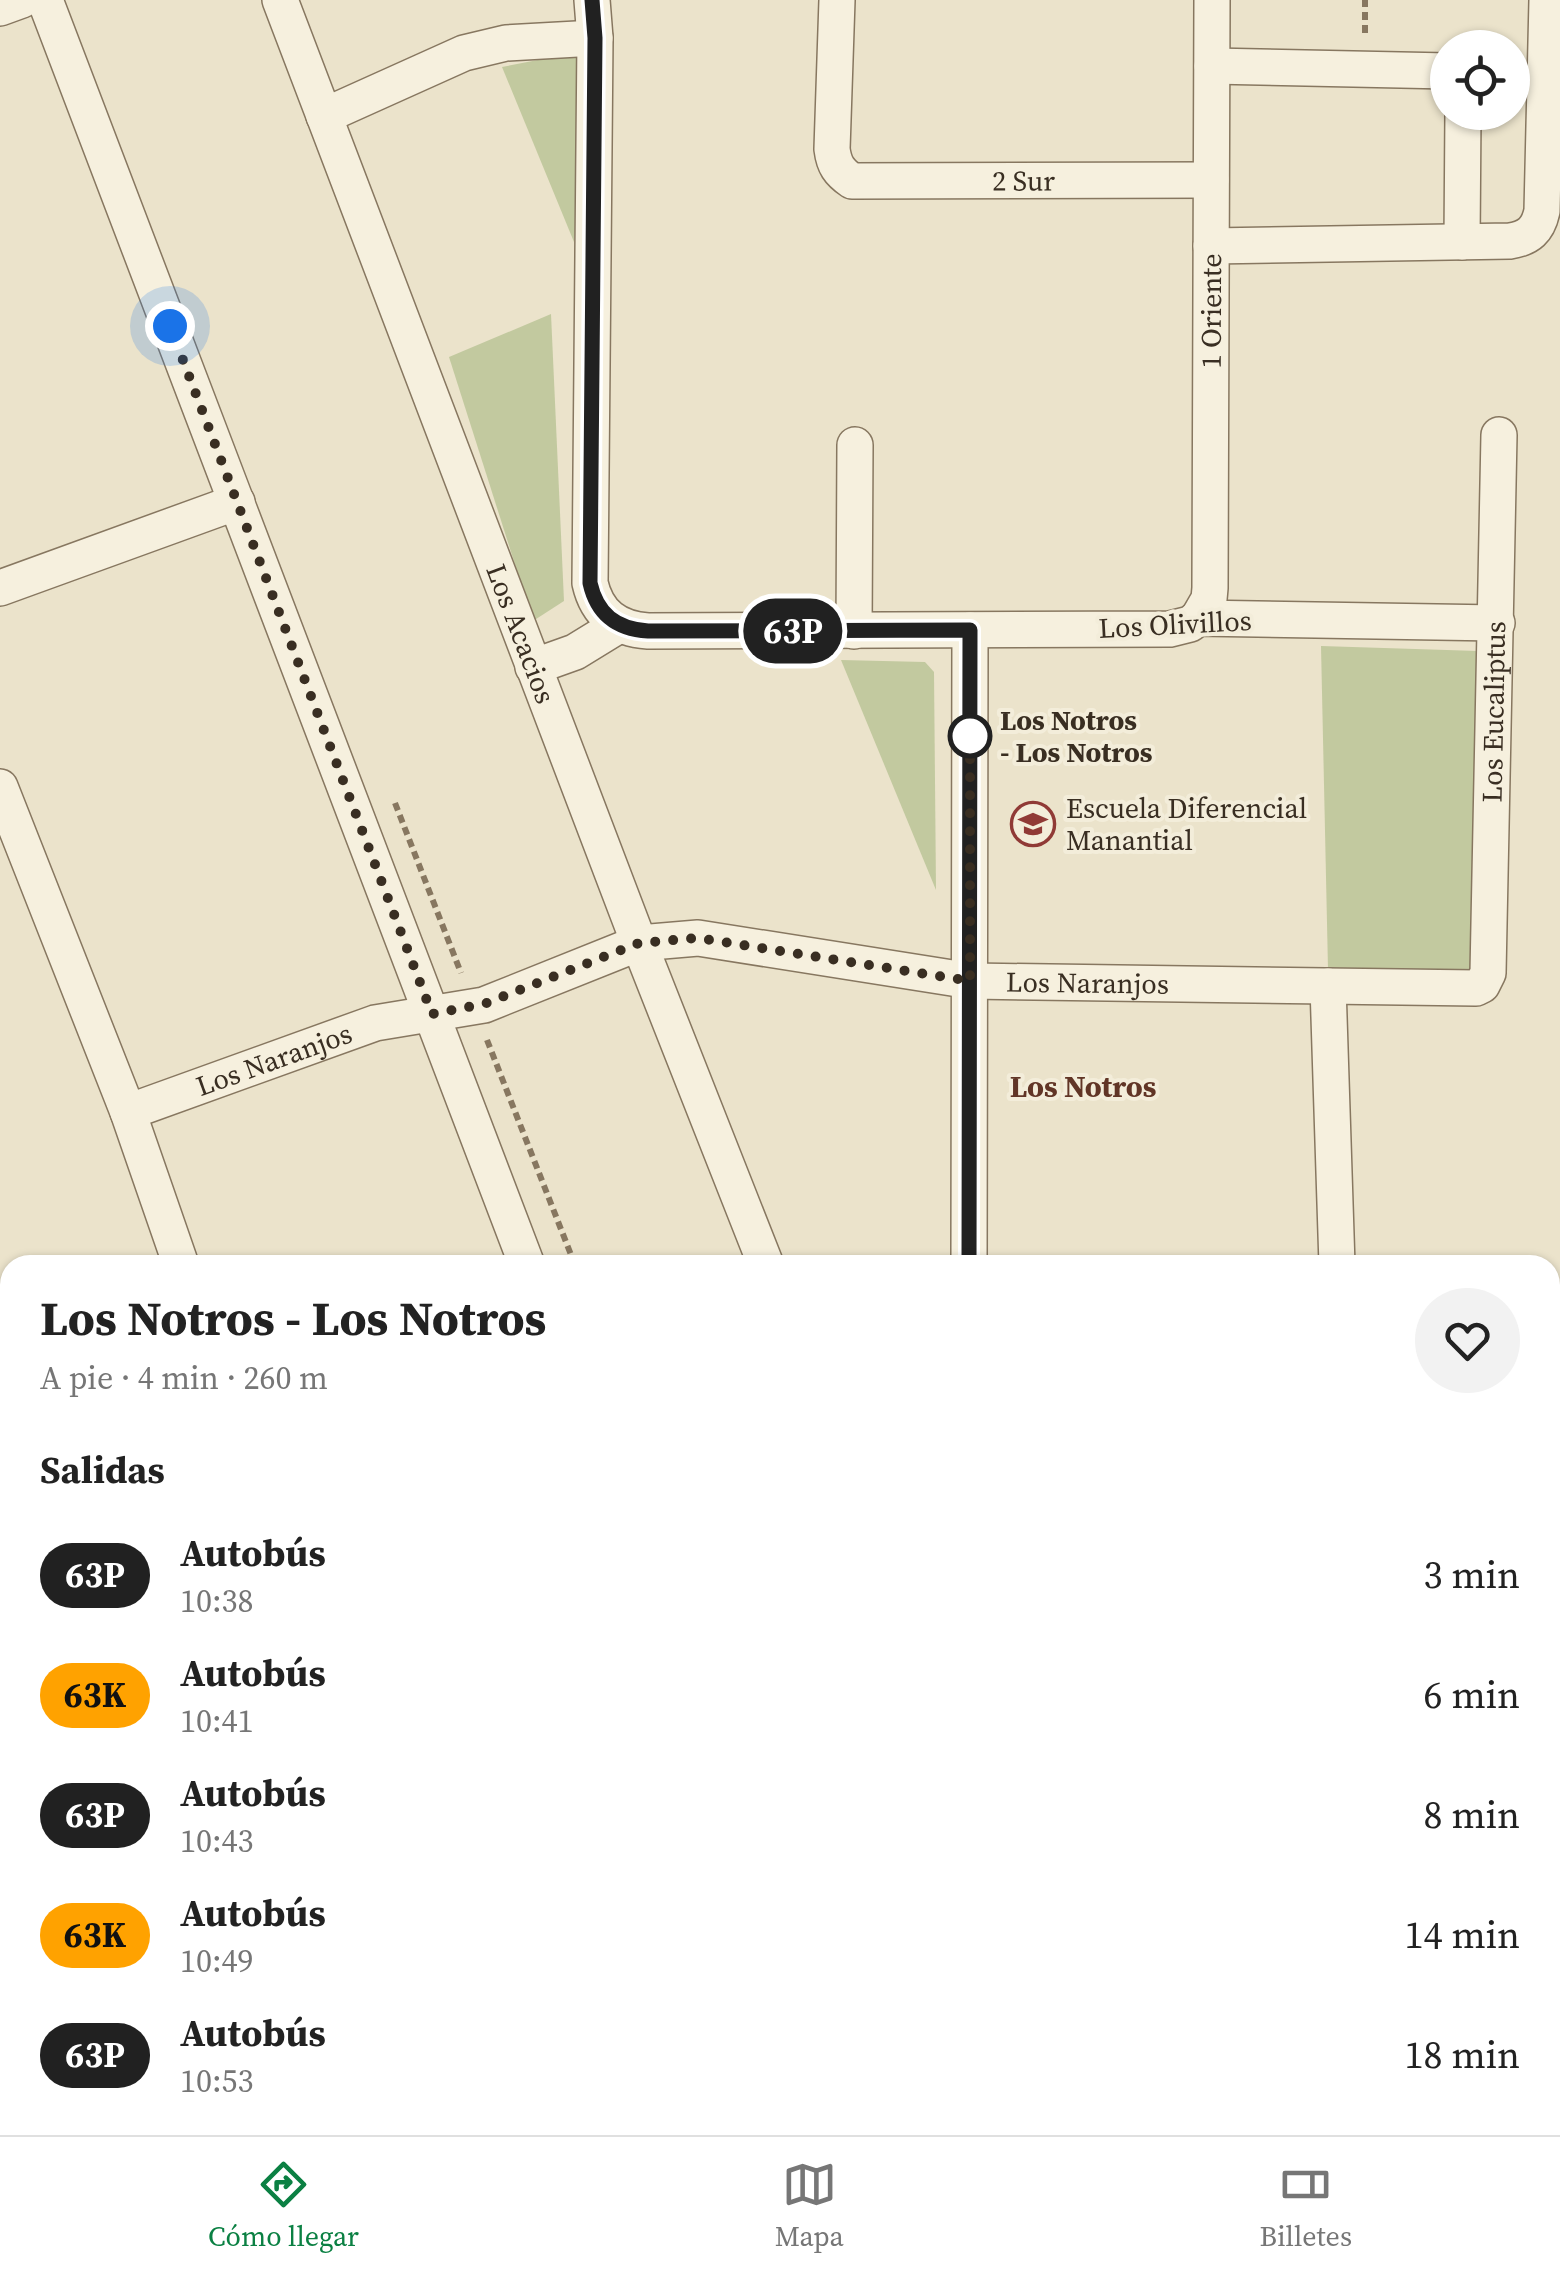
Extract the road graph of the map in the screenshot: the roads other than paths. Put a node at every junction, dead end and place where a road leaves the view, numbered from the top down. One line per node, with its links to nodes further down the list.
1 (22, 0): 8 (street)
2 (45, 0): 21 (street)
3 (280, 0): 14 (street, Los Acacios)
4 (592, 0): 9 (street)
5 (837, 0): 16 (street, 2 Sur)
6 (1212, 0): 10 (street, 1 Oriente)
7 (1547, 0): 11 (street)
8 (0, 8)
9 (595, 38): 14 (street); 25 (street)
10 (1212, 66): 12 (street); 16 (street, 1 Oriente)
11 (1530, 68)
12 (1430, 70)
13 (1530, 83): 17 (street)
14 (324, 116): 28 (street, Los Acacios)
15 (1463, 130): 17 (street)
16 (1211, 180): 18 (street, 1 Oriente)
17 (1462, 242): 18 (street)
18 (1211, 246): 23 (street, 1 Oriente)
19 (1498, 434): 24 (street, Los Eucaliptus)
20 (855, 445): 27 (street)
21 (236, 502): 22 (street); 34 (street)
22 (0, 588)
23 (1198, 618): 24 (street, Los Olivillos); 26 (street, Los Olivillos)
24 (1497, 623): 32 (street, Los Eucaliptus)
25 (619, 625): 27 (street); 28 (street)
26 (970, 630): 27 (street, Los Olivillos); 31 (street)
27 (854, 632)
28 (533, 667): 30 (street, Los Acacios)
29 (0, 787): 35 (street)
30 (639, 943): 31 (street, Los Naranjos); 34 (street, Los Naranjos); 38 (street, Los Acacios)
31 (970, 981): 33 (street, Los Naranjos); 39 (street)
32 (1482, 985): 33 (street, Los Naranjos)
33 (1328, 986): 40 (street)
34 (432, 1014): 35 (street, Los Naranjos); 37 (street)
35 (128, 1112): 36 (street)
36 (178, 1255)
37 (523, 1255)
38 (762, 1255)
39 (969, 1255)
40 (1338, 1255)

